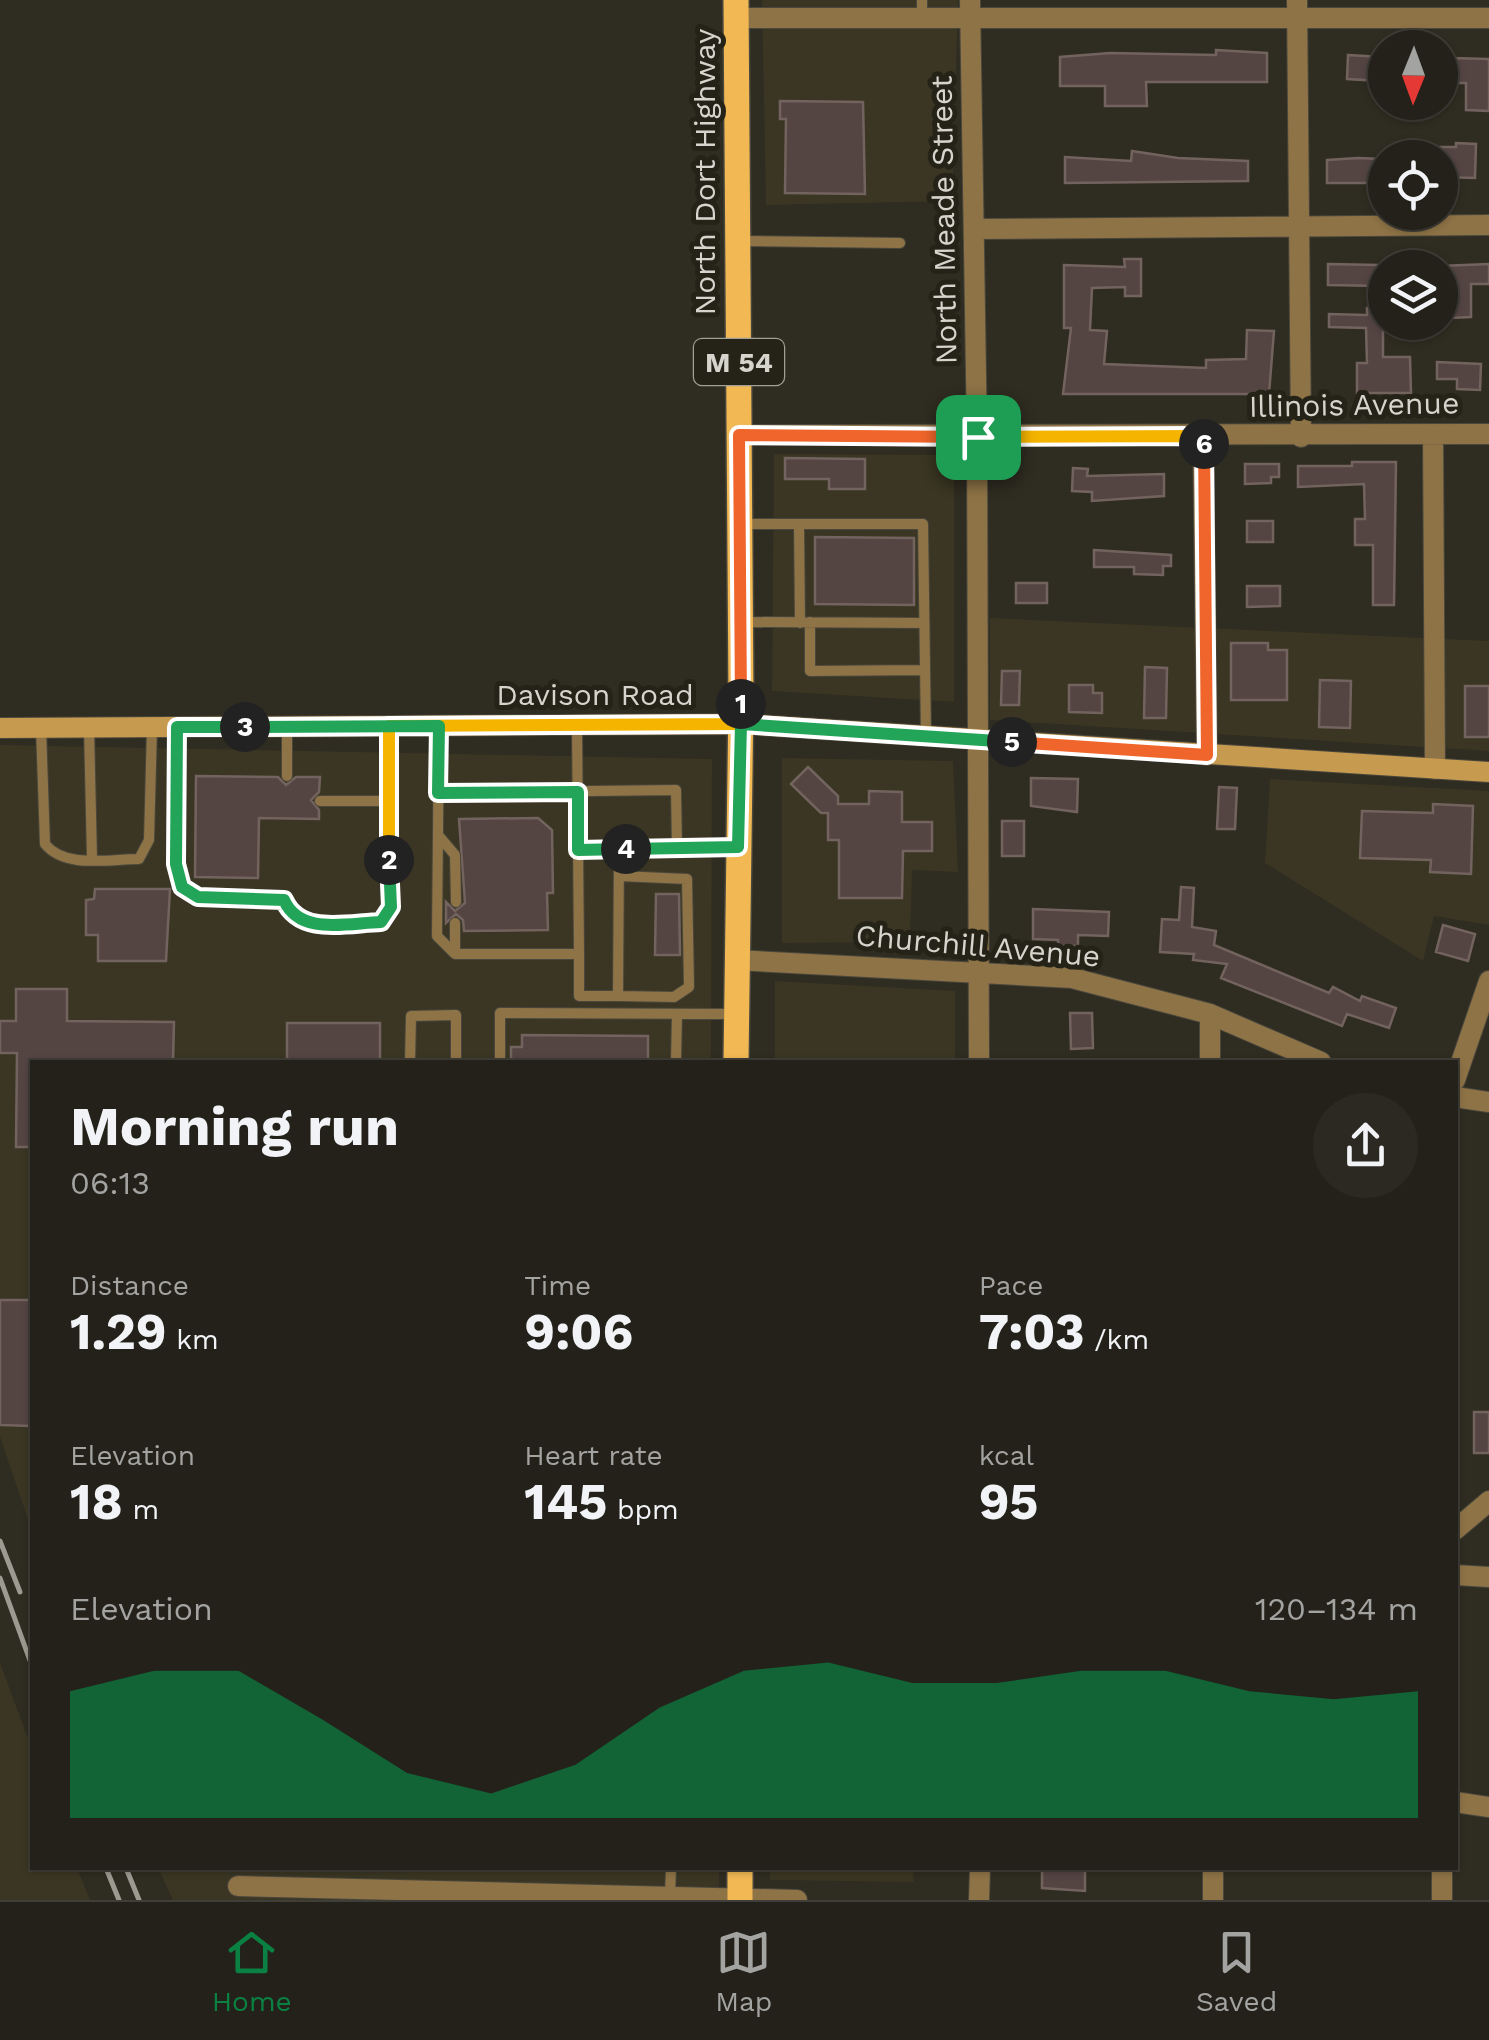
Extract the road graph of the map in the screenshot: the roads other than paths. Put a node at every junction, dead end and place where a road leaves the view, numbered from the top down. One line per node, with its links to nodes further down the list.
1 (736, 9): 3 (street); 9 (main road, North Dort Highway / M 54)
2 (1297, 9): 4 (street); 5 (street); 7 (street)
3 (922, 10): 4 (street)
4 (971, 10): 8 (street, North Meade Street)
5 (1489, 18)
6 (1489, 225): 7 (street)
7 (1300, 226): 8 (street); 16 (street)
8 (975, 229): 15 (street, North Meade Street)
9 (738, 241): 10 (lane); 13 (main road, North Dort Highway / M 54)
10 (900, 243)
11 (1432, 434): 12 (street, Illinois Avenue); 16 (street, Illinois Avenue); 36 (street)
12 (1489, 434)
13 (739, 435): 15 (street, Illinois Avenue); 17 (main road, North Dort Highway / M 54)
14 (1204, 436): 15 (street, Illinois Avenue); 16 (street, Illinois Avenue); 35 (street)
15 (978, 437): 34 (street, North Meade Street)
16 (1301, 437)
17 (740, 524): 18 (lane); 19 (main road, North Dort Highway / M 54)
18 (799, 524): 20 (lane); 21 (lane)
19 (740, 622): 20 (lane); 23 (main road, North Dort Highway / M 54)
20 (805, 622): 21 (lane); 22 (lane)
21 (924, 623): 22 (lane)
22 (925, 670): 33 (lane)
23 (741, 724): 24 (main road, Davison Road); 33 (main road, Davison Road); 44 (main road, North Dort Highway / M 54)
24 (578, 725): 27 (main road, Davison Road); 39 (lane)
25 (287, 726): 26 (main road, Davison Road); 29 (main road, Davison Road); 38 (lane)
26 (389, 726): 27 (main road, Davison Road); 42 (lane)
27 (439, 726): 40 (lane)
28 (152, 727): 29 (main road, Davison Road); 32 (main road, Davison Road); 48 (lane)
29 (177, 727): 42 (lane)
30 (0, 728): 31 (main road, Davison Road)
31 (42, 728): 32 (main road, Davison Road); 48 (lane)
32 (89, 728): 48 (lane)
33 (926, 735): 34 (main road, Davison Road)
34 (979, 740): 35 (main road, Davison Road); 55 (street, North Meade Street)
35 (1207, 755): 36 (main road, Davison Road)
36 (1435, 769): 37 (main road, Davison Road)
37 (1489, 772)
38 (288, 776)
39 (578, 792): 40 (lane); 45 (lane); 47 (lane)
40 (438, 793): 43 (lane)
41 (320, 802): 42 (lane)
42 (388, 802)
43 (438, 834): 50 (lane); 52 (lane)
44 (738, 847): 45 (lane); 54 (main road, North Dort Highway / M 54)
45 (677, 848): 46 (lane)
46 (619, 849): 47 (lane); 49 (lane)
47 (578, 850): 53 (lane)
48 (92, 860)
49 (619, 876): 57 (lane); 57 (lane)
50 (456, 902)
51 (455, 923): 52 (lane)
52 (455, 954): 53 (lane)
53 (578, 954): 57 (lane)
54 (736, 960): 55 (street, Churchill Avenue); 59 (main road, North Dort Highway / M 54)
55 (978, 975): 60 (street, Churchill Avenue); 66 (street, North Meade Street)
56 (1489, 981): 69 (street)
57 (618, 996)
58 (677, 1014): 59 (lane); 63 (lane); 64 (lane)
59 (736, 1014): 65 (main road, North Dort Highway / M 54)
60 (1210, 1014): 67 (street); 68 (street, Churchill Avenue)
61 (410, 1060): 62 (lane)
62 (456, 1060)
63 (500, 1060)
64 (676, 1060)
65 (736, 1060)
66 (978, 1060)
67 (1210, 1060)
68 (1316, 1060)
69 (1458, 1071)
70 (1458, 1097): 71 (street)
71 (1489, 1102)
72 (1489, 1502): 73 (street)
73 (1458, 1528)
74 (1458, 1576): 75 (street)
75 (1489, 1577)
76 (1458, 1802): 77 (street)
77 (1489, 1807)
78 (670, 1870): 84 (lane)
79 (740, 1870): 85 (main road)
80 (980, 1870): 87 (street)
81 (1213, 1870): 88 (street)
82 (1442, 1870): 89 (street)
83 (238, 1886): 84 (street)
84 (670, 1894): 85 (street)
85 (740, 1898): 86 (street)
86 (797, 1900)
87 (980, 1900)
88 (1213, 1900)
89 (1442, 1900)

